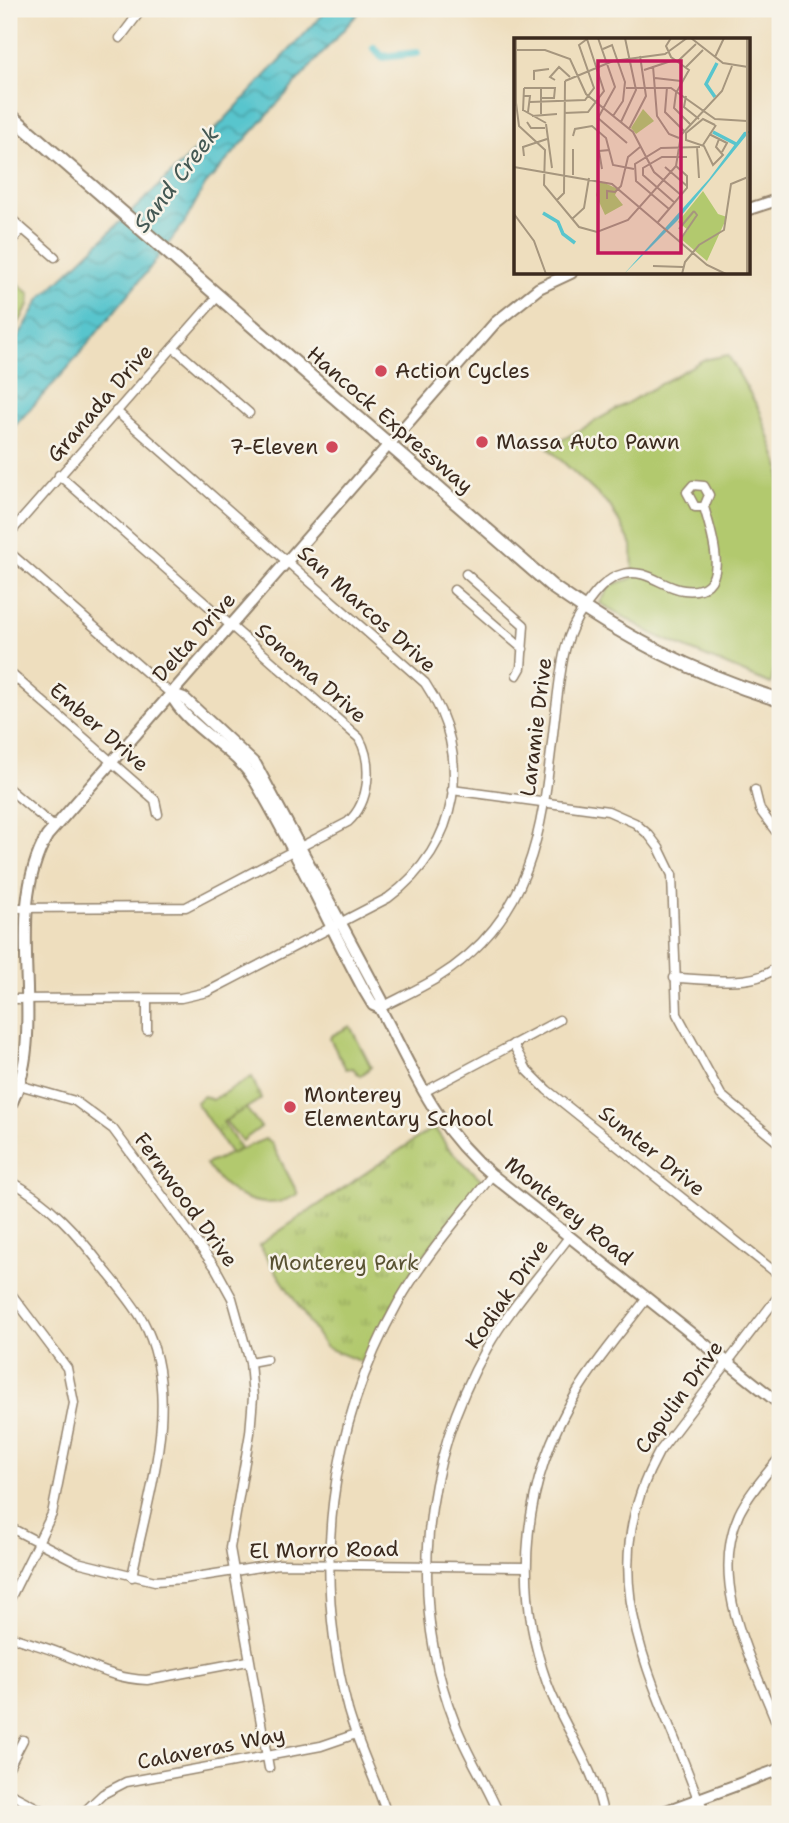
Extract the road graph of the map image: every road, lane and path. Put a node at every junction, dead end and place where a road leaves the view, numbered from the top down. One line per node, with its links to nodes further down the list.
1 (142, 9): 2 (street)
2 (120, 38)
3 (11, 121): 11 (main road, Hancock Expressway)
4 (780, 200): 5 (street)
5 (750, 209)
6 (9, 217): 7 (street)
7 (23, 229): 8 (street); 9 (street)
8 (9, 244)
9 (55, 257)
10 (567, 275): 15 (street, Delta Drive)
11 (218, 296): 12 (street, Granada Drive); 15 (main road, Hancock Expressway)
12 (173, 346): 13 (street, Granada Drive); 14 (street)
13 (116, 411): 16 (street, Granada Drive); 20 (street, San Marcos Drive)
14 (248, 413)
15 (389, 444): 20 (street, Delta Drive); 23 (main road, Hancock Expressway)
16 (59, 475): 18 (street, Granada Drive); 24 (street, Sonoma Drive)
17 (704, 507): 23 (street, Laramie Drive)
18 (9, 534)
19 (9, 552): 28 (street, Monterey Road)
20 (288, 562): 24 (street, Delta Drive); 32 (street, San Marcos Drive)
21 (466, 574): 25 (street)
22 (454, 590): 25 (street)
23 (583, 609): 29 (main road, Hancock Expressway); 34 (street, Laramie Drive)
24 (231, 625): 28 (street, Delta Drive); 38 (street, Sonoma Drive)
25 (523, 649): 27 (street)
26 (9, 672): 30 (street, Ember Drive)
27 (517, 675)
28 (170, 693): 30 (street, Delta Drive); 38 (street, Monterey Road)
29 (780, 700)
30 (111, 762): 35 (street, Ember Drive); 36 (street, Delta Drive)
31 (9, 789): 36 (street)
32 (452, 790): 34 (street); 41 (street, San Marcos Drive)
33 (755, 790): 37 (street)
34 (545, 801): 43 (street); 47 (street, Laramie Drive)
35 (158, 814)
36 (54, 827): 40 (street, Delta Drive)
37 (780, 837)
38 (296, 849): 40 (street, Sonoma Drive); 41 (street, Monterey Road)
39 (9, 908): 40 (street, Sonoma Drive)
40 (24, 908): 45 (street, Delta Drive)
41 (335, 925): 46 (street, San Marcos Drive); 47 (street, Monterey Road)
42 (780, 963): 43 (street)
43 (674, 978): 54 (street)
44 (9, 999): 45 (street, San Marcos Drive)
45 (23, 999): 46 (street, San Marcos Drive); 51 (street, Delta Drive)
46 (147, 999): 49 (street)
47 (380, 1008): 52 (street, Monterey Road)
48 (559, 1020): 50 (street)
49 (147, 1030)
50 (513, 1044): 52 (street); 58 (street, Sumter Drive)
51 (19, 1085): 53 (street, Delta Drive); 63 (street, Fernwood Drive)
52 (424, 1092): 55 (street, Monterey Road)
53 (9, 1108)
54 (780, 1144)
55 (492, 1175): 57 (street, Monterey Road); 69 (street)
56 (9, 1180): 73 (street)
57 (569, 1237): 61 (street, Monterey Road); 70 (street, Kodiak Drive)
58 (780, 1276)
59 (9, 1291): 68 (street)
60 (780, 1294): 64 (street, Capulin Drive)
61 (648, 1298): 64 (street, Monterey Road); 71 (street)
62 (266, 1359): 63 (street)
63 (250, 1362): 72 (street, Fernwood Drive)
64 (727, 1362): 65 (street, Monterey Road); 85 (street, Capulin Drive)
65 (780, 1404)
66 (780, 1457): 77 (street)
67 (9, 1527): 68 (street, El Morro Road)
68 (38, 1544): 73 (street, El Morro Road); 74 (street)
69 (328, 1565): 70 (street, El Morro Road); 72 (street, El Morro Road); 78 (street)
70 (427, 1566): 71 (street, El Morro Road); 90 (street, Kodiak Drive)
71 (526, 1567): 91 (street)
72 (232, 1570): 73 (street, El Morro Road); 76 (street, Fernwood Drive)
73 (132, 1577)
74 (9, 1601)
75 (9, 1636): 76 (street)
76 (248, 1661): 80 (street, Fernwood Drive)
77 (780, 1732)
78 (356, 1734): 80 (street, Calaveras Way); 89 (street)
79 (23, 1740): 81 (street)
80 (266, 1756): 82 (street, Fernwood Drive); 88 (street, Calaveras Way)
81 (9, 1767)
82 (269, 1768)
83 (780, 1769): 85 (street)
84 (9, 1793): 86 (street)
85 (698, 1799): 92 (street); 93 (street, Capulin Drive)
86 (34, 1811): 87 (street)
87 (49, 1814)
88 (82, 1814)
89 (387, 1814)
90 (499, 1814)
91 (603, 1814)
92 (658, 1814)
93 (704, 1814)

